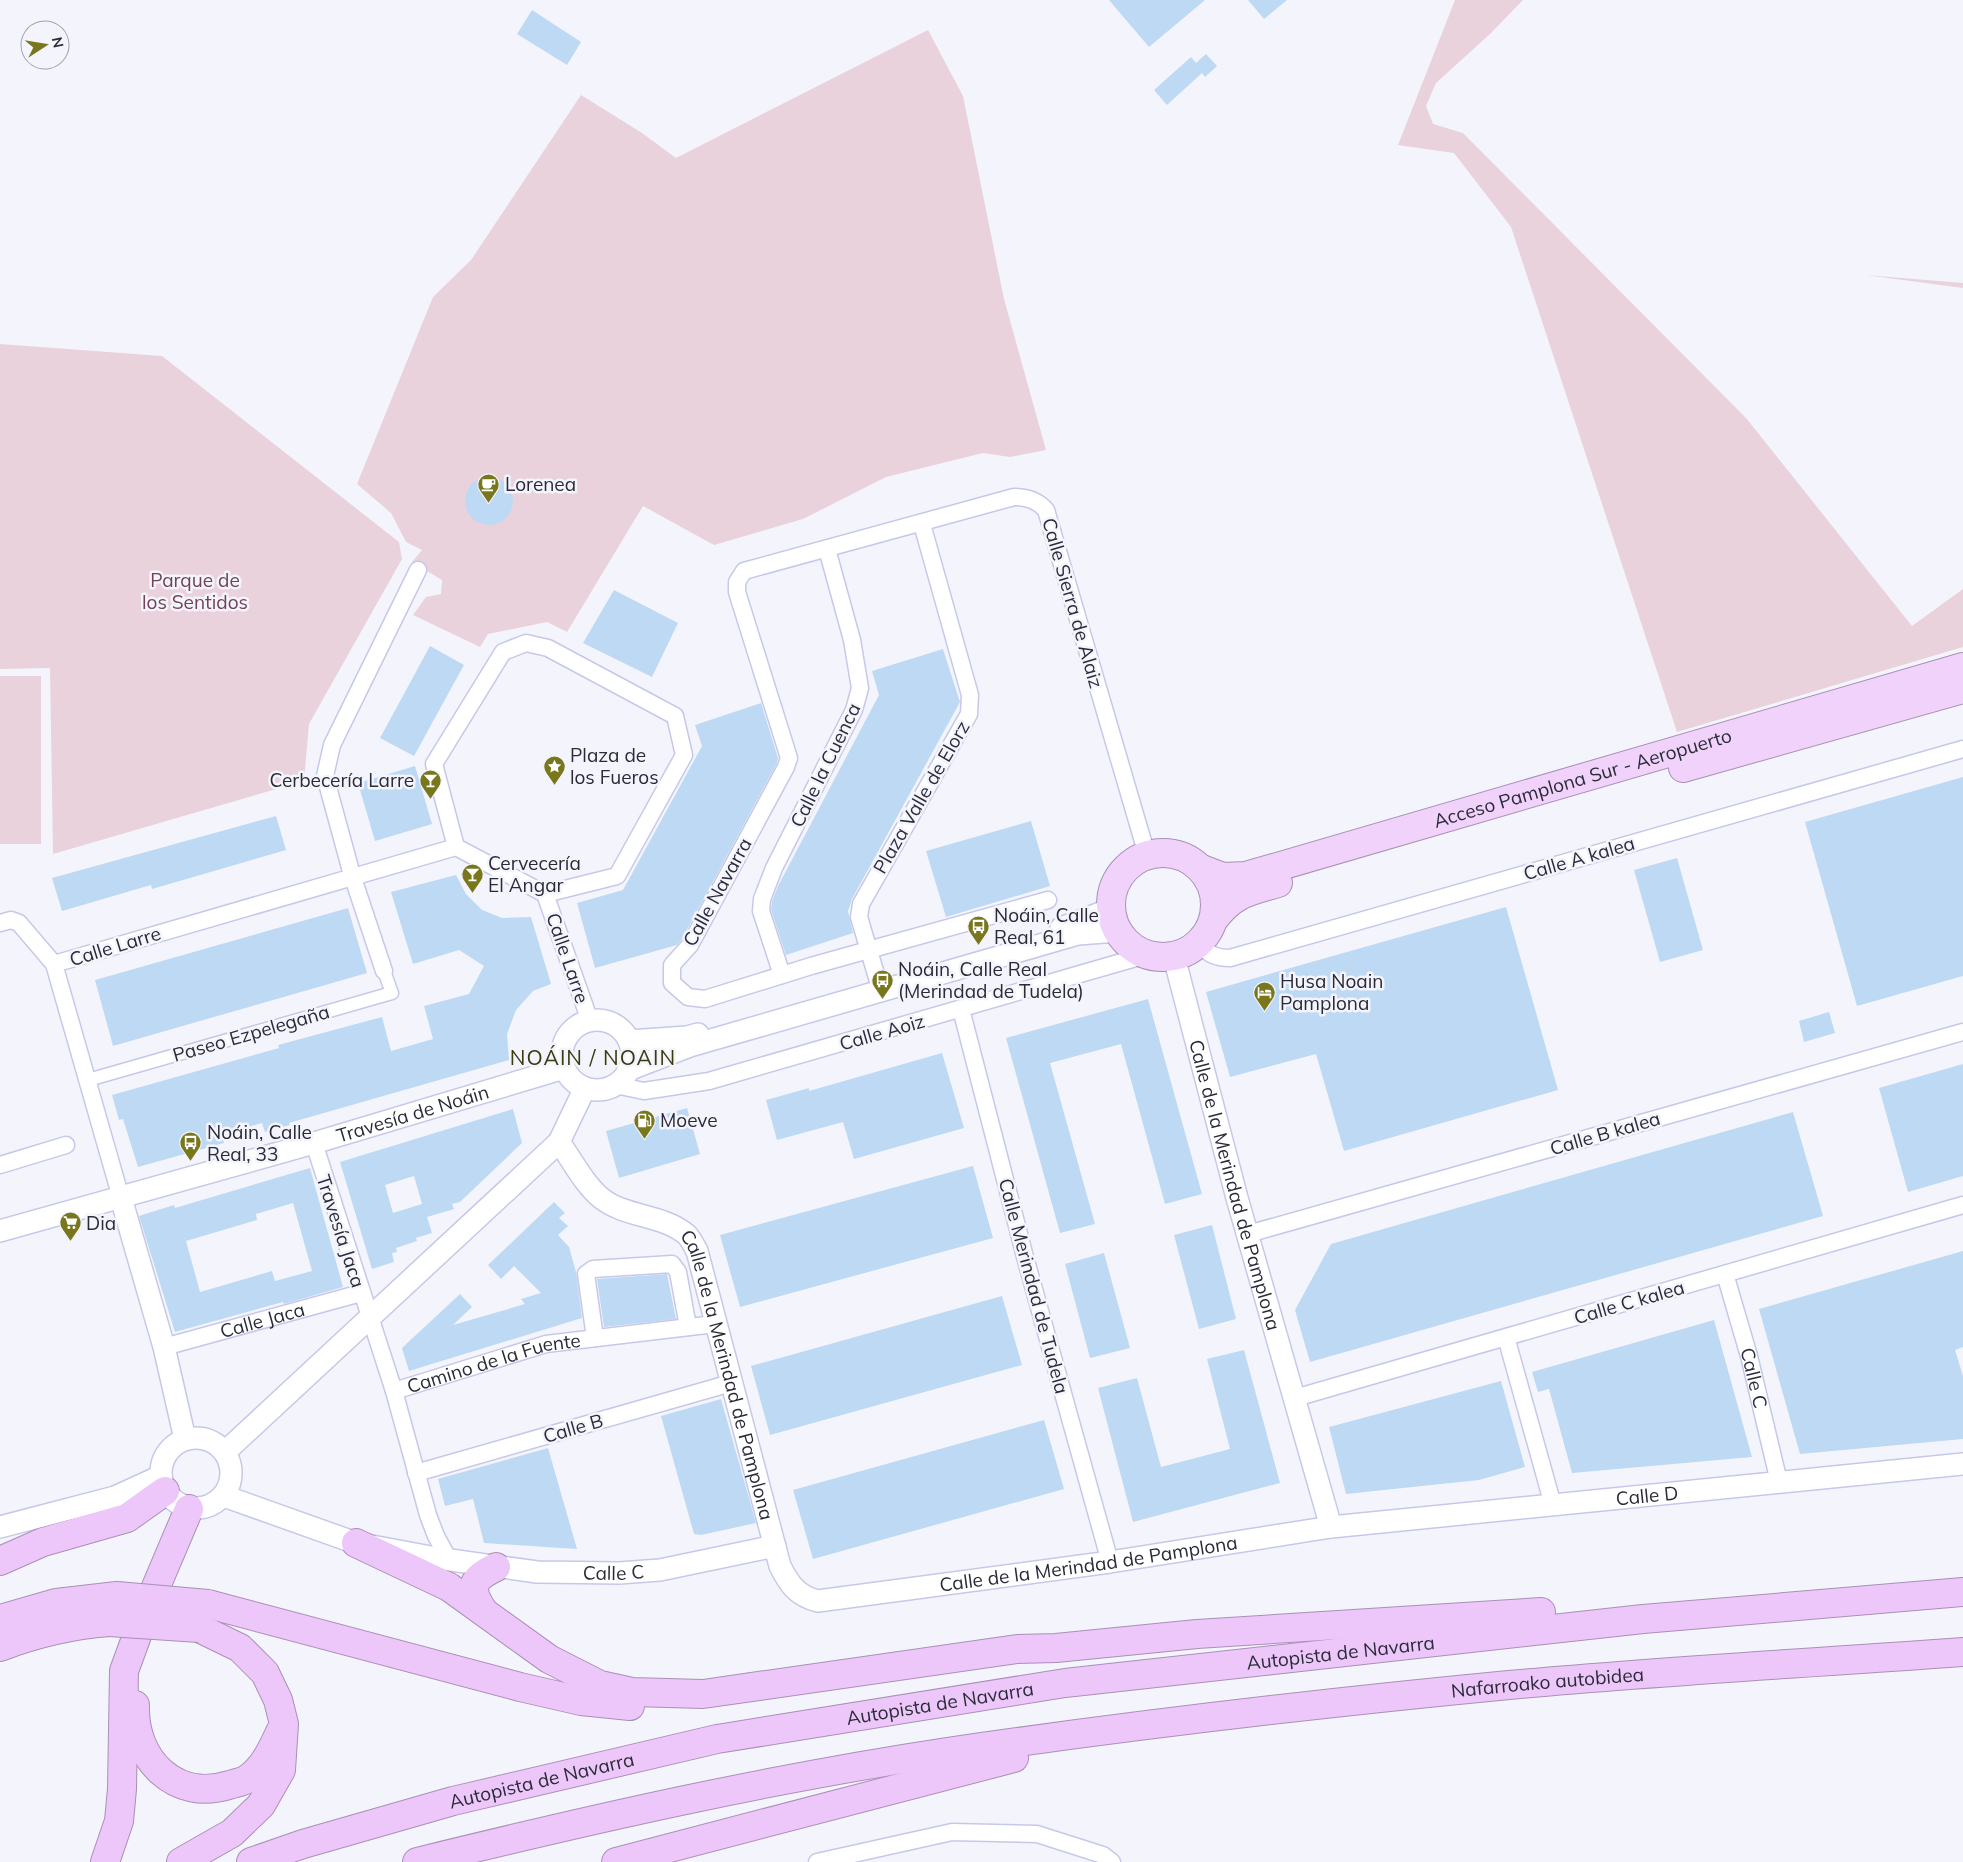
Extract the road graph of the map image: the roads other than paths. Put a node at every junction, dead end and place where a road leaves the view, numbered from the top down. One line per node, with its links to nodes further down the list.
1 (922, 524): 2 (street, Calle Sierra de Alaiz); 9 (street, Calle Sierra de Alaiz); 18 (street, Plaza Valle de Elorz)
2 (827, 549): 4 (street, Calle Sierra de Alaiz); 23 (street, Calle la Cuenca)
3 (418, 570): 11 (street)
4 (744, 571): 23 (street, Calle Navarra)
5 (1963, 668): 10 (highway, Acceso Pamplona Sur - Aeropuerto)
6 (1963, 689): 14 (highway, Acceso Pamplona Sur - Aeropuerto)
7 (1963, 749): 17 (street, Calle A kalea)
8 (456, 847): 11 (street, Calle Larre); 12 (street, Calle Larre); 12 (street)
9 (1147, 855): 10 (highway); 15 (highway)
10 (1202, 870): 14 (highway)
11 (352, 875): 21 (street, Calle Larre); 22 (street)
12 (545, 894): 26 (street, Calle Larre)
13 (1048, 900): 18 (street, Calle Navarra)
14 (1214, 919): 17 (highway)
15 (1114, 920): 19 (highway); 24 (street); 30 (street)
16 (0, 923): 21 (street)
17 (1199, 944): 20 (highway)
18 (869, 950): 23 (street, Calle Navarra); 24 (street, Plaza Valle de Elorz)
19 (1146, 955): 20 (highway); 25 (street, Calle Aoiz)
20 (1174, 957): 40 (street, Calle de la Merindad de Pamplona)
21 (54, 964): 31 (street, Calle Larre)
22 (384, 971): 31 (street, Paseo Ezpelegaña)
23 (782, 975)
24 (878, 981): 28 (street)
25 (961, 1009): 30 (street, Calle Aoiz); 67 (street, Calle Merindad de Tudela)
26 (590, 1020): 28 (street); 29 (street)
27 (1963, 1032): 40 (street, Calle B kalea)
28 (629, 1040): 30 (street)
29 (564, 1068): 32 (street); 34 (street, Travesía de Noáin)
30 (622, 1078): 32 (street)
31 (88, 1080): 37 (street, Calle Larre)
32 (585, 1088): 33 (street)
33 (559, 1142): 43 (street); 44 (street, Calle de la Merindad de Pamplona)
34 (314, 1143): 37 (street, Travesía de Noáin); 42 (street, Travesía Jaca)
35 (66, 1145): 36 (street)
36 (0, 1165)
37 (121, 1198): 39 (street, Travesía de Noáin); 48 (street)
38 (1963, 1205): 41 (street, Calle C kalea)
39 (0, 1231)
40 (1248, 1234): 51 (street, Calle de la Merindad de Pamplona)
41 (1726, 1274): 46 (street, Calle C kalea); 56 (street, Calle C)
42 (361, 1293): 43 (street, Travesía Jaca); 48 (street, Calle Jaca)
43 (370, 1319): 50 (street); 53 (street)
44 (715, 1324): 45 (street, Camino de la Fuente); 49 (street, Calle de la Merindad de Pamplona)
45 (688, 1327): 47 (street, Camino de la Fuente); 47 (street, Camino de la Fuente)
46 (1506, 1337): 51 (street, Calle C kalea); 59 (street)
47 (595, 1338): 50 (street, Camino de la Fuente)
48 (164, 1347): 52 (street)
49 (731, 1383): 55 (street, Calle B); 64 (street, Calle de la Merindad de Pamplona)
50 (394, 1391): 55 (street)
51 (1295, 1398): 62 (street, Calle de la Merindad de Pamplona)
52 (185, 1439): 53 (street); 57 (street)
53 (225, 1452): 58 (street)
54 (1963, 1464): 56 (street, Calle D)
55 (416, 1473): 65 (street)
56 (1779, 1482): 59 (street, Calle D)
57 (163, 1483): 60 (street); 61 (street); 66 (highway)
58 (224, 1496): 60 (street); 63 (street, Calle C)
59 (1553, 1505): 62 (street, Calle D)
60 (189, 1508): 77 (highway)
61 (0, 1527)
62 (1331, 1527): 67 (street, Calle de la Merindad de Pamplona)
63 (356, 1543): 65 (street, Calle C); 71 (highway)
64 (775, 1546): 67 (street, Calle de la Merindad de Pamplona); 68 (street, Calle C)
65 (449, 1560): 68 (street, Calle C)
66 (0, 1561)
67 (1110, 1562)
68 (496, 1567): 71 (highway)
69 (1963, 1592): 74 (highway)
70 (113, 1609): 72 (highway, bridge); 73 (highway); 75 (highway)
71 (482, 1609): 76 (highway)
72 (203, 1616): 76 (highway); 79 (highway)
73 (0, 1619)
74 (1643, 1619): 76 (highway); 83 (highway, Autopista de Navarra)
75 (0, 1647)
76 (1056, 1648)
77 (134, 1650): 79 (highway); 81 (highway)
78 (1963, 1652): 80 (highway, Nafarroako autobidea)
79 (284, 1724): 82 (highway)
80 (1134, 1727): 84 (highway); 85 (highway)
81 (105, 1862)
82 (181, 1862)
83 (251, 1862)
84 (417, 1862)
85 (616, 1862)
86 (817, 1862): 87 (street)
87 (1112, 1862)

